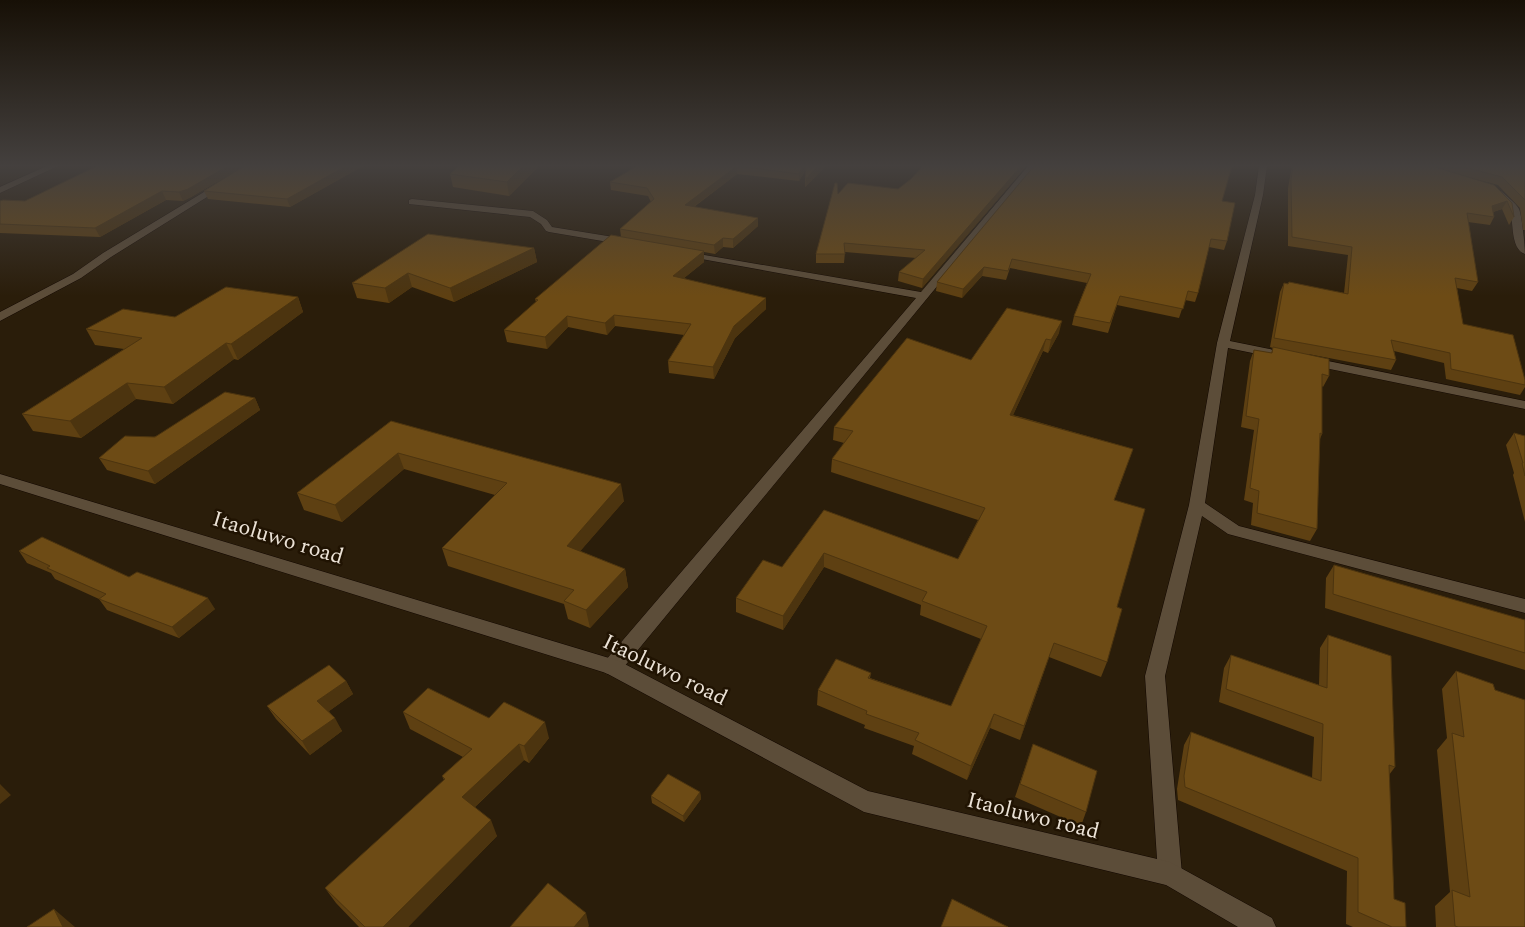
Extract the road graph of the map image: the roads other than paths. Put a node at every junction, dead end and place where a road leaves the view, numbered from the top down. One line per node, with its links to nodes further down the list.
1 (182, 209): 10 (street)
2 (485, 209): 6 (street)
3 (996, 209): 9 (street)
4 (1256, 209): 11 (street)
5 (1514, 209): 8 (street)
6 (636, 244)
7 (675, 251): 9 (street)
8 (1525, 251)
9 (925, 296): 16 (street)
10 (0, 317)
11 (1223, 342): 12 (street); 14 (street)
12 (1525, 404)
13 (0, 479): 16 (street, Itaoluwo road)
14 (1197, 505): 15 (street); 17 (street)
15 (1525, 606)
16 (612, 666): 17 (street, Itaoluwo road)
17 (1170, 874): 18 (street, Itaoluwo road)
18 (1263, 927)

